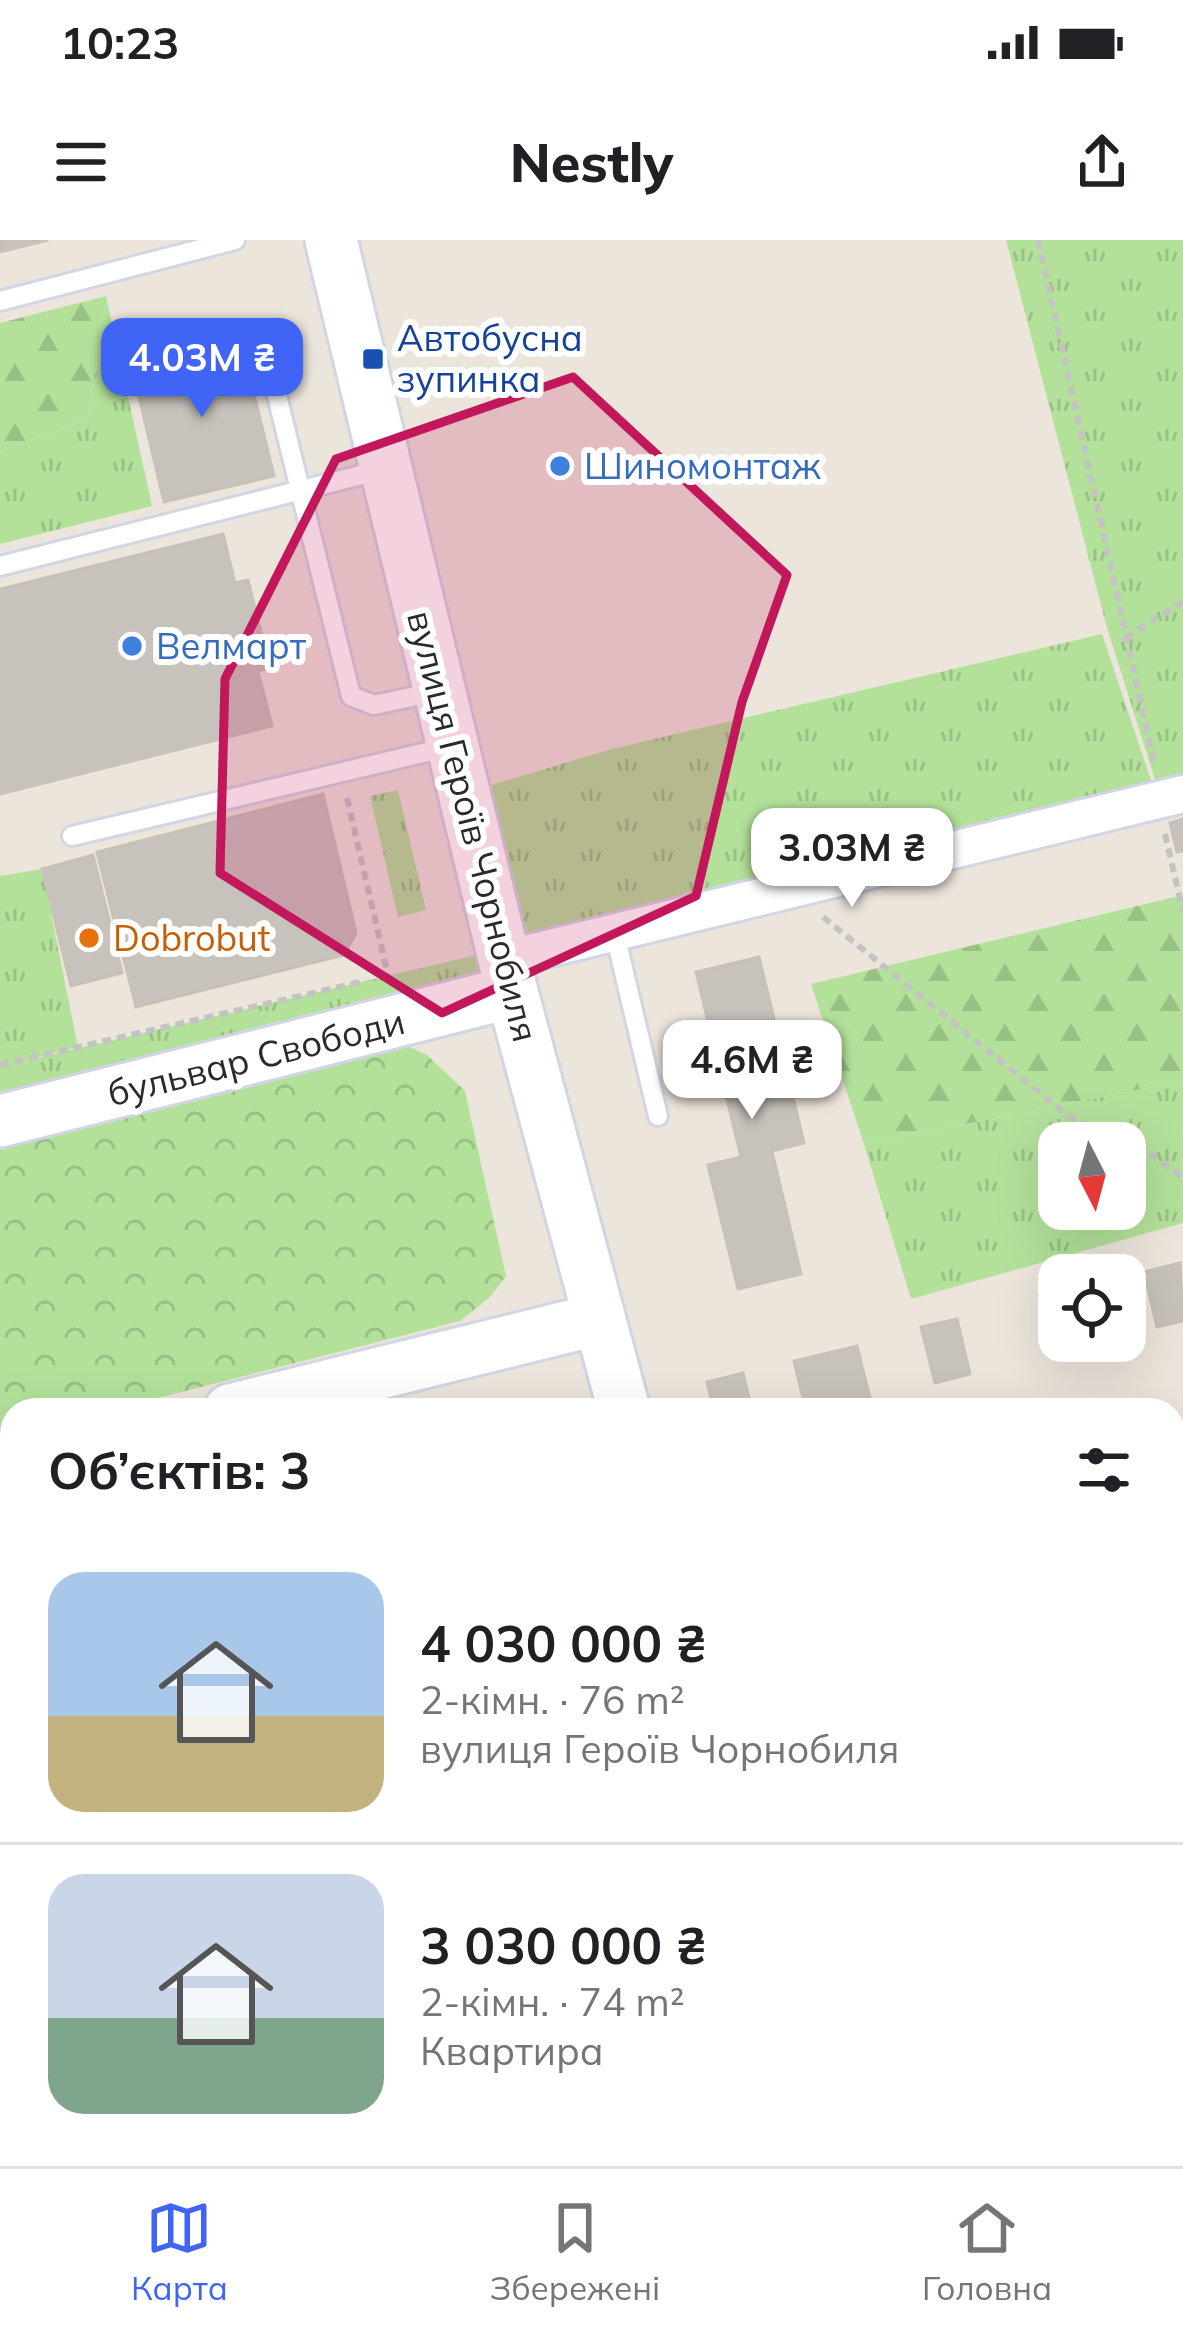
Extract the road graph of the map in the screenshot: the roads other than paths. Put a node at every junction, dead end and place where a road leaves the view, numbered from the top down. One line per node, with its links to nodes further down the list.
1 (236, 240): 3 (lane)
2 (331, 240): 5 (street, вулиця Героїв Чорнобиля)
3 (0, 301)
4 (262, 335): 7 (lane)
5 (386, 469): 6 (lane); 7 (street, вулиця Героїв Чорнобиля)
6 (0, 566)
7 (440, 691): 8 (street, вулиця Героїв Чорнобиля)
8 (453, 746): 10 (lane); 12 (street, вулиця Героїв Чорнобиля)
9 (1170, 807): 11 (street)
10 (72, 836)
11 (614, 930): 12 (street); 13 (lane)
12 (508, 975): 14 (street, бульвар Свободи); 15 (street, вулиця Героїв Чорнобиля)
13 (658, 1116)
14 (0, 1121)
15 (599, 1319): 16 (street); 17 (street, вулиця Героїв Чорнобиля)
16 (282, 1398)
17 (621, 1398)

